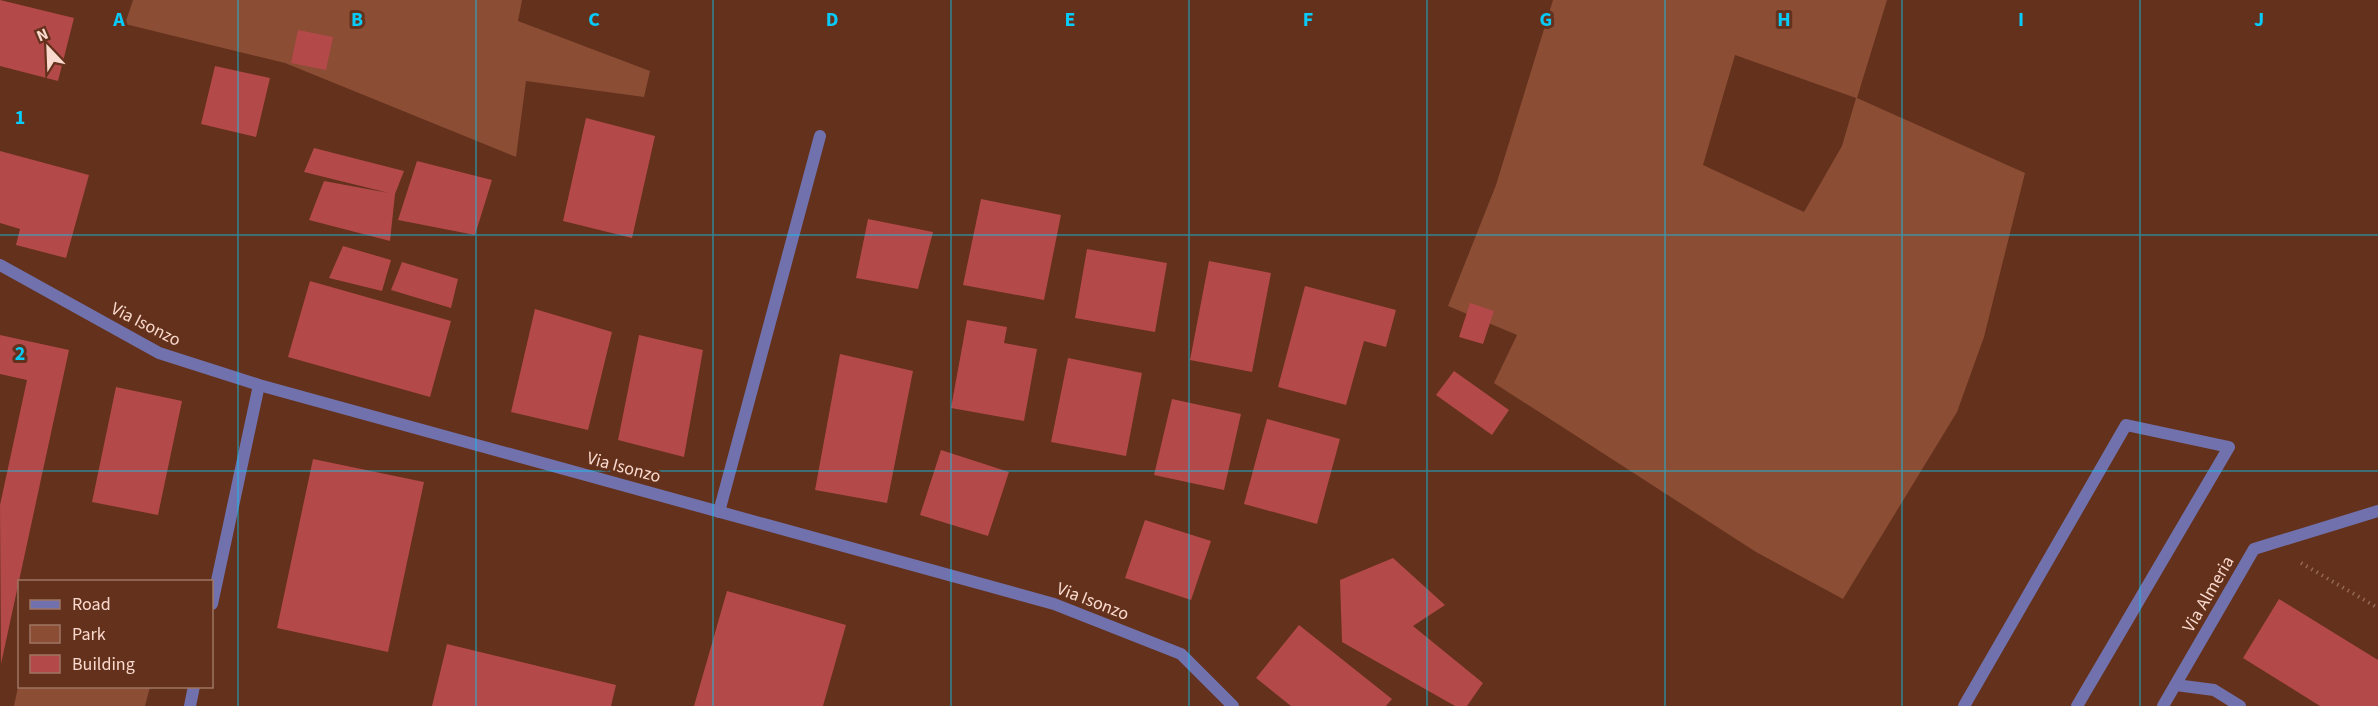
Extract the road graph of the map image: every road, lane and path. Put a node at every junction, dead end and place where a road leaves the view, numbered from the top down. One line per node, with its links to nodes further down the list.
1 (820, 136): 5 (street)
2 (0, 265): 3 (street, Via Isonzo)
3 (259, 385): 5 (street, Via Isonzo); 7 (street)
4 (2378, 511): 6 (street)
5 (719, 512): 12 (street, Via Isonzo)
6 (2262, 546): 8 (path); 9 (street, Via Almeria)
7 (213, 599)
8 (2378, 608)
9 (2176, 685): 15 (street, Via Almeria); 16 (street)
10 (194, 688): 11 (street)
11 (190, 706)
12 (1233, 706)
13 (1964, 706): 14 (street)
14 (2077, 706)
15 (2163, 706)
16 (2240, 706)

